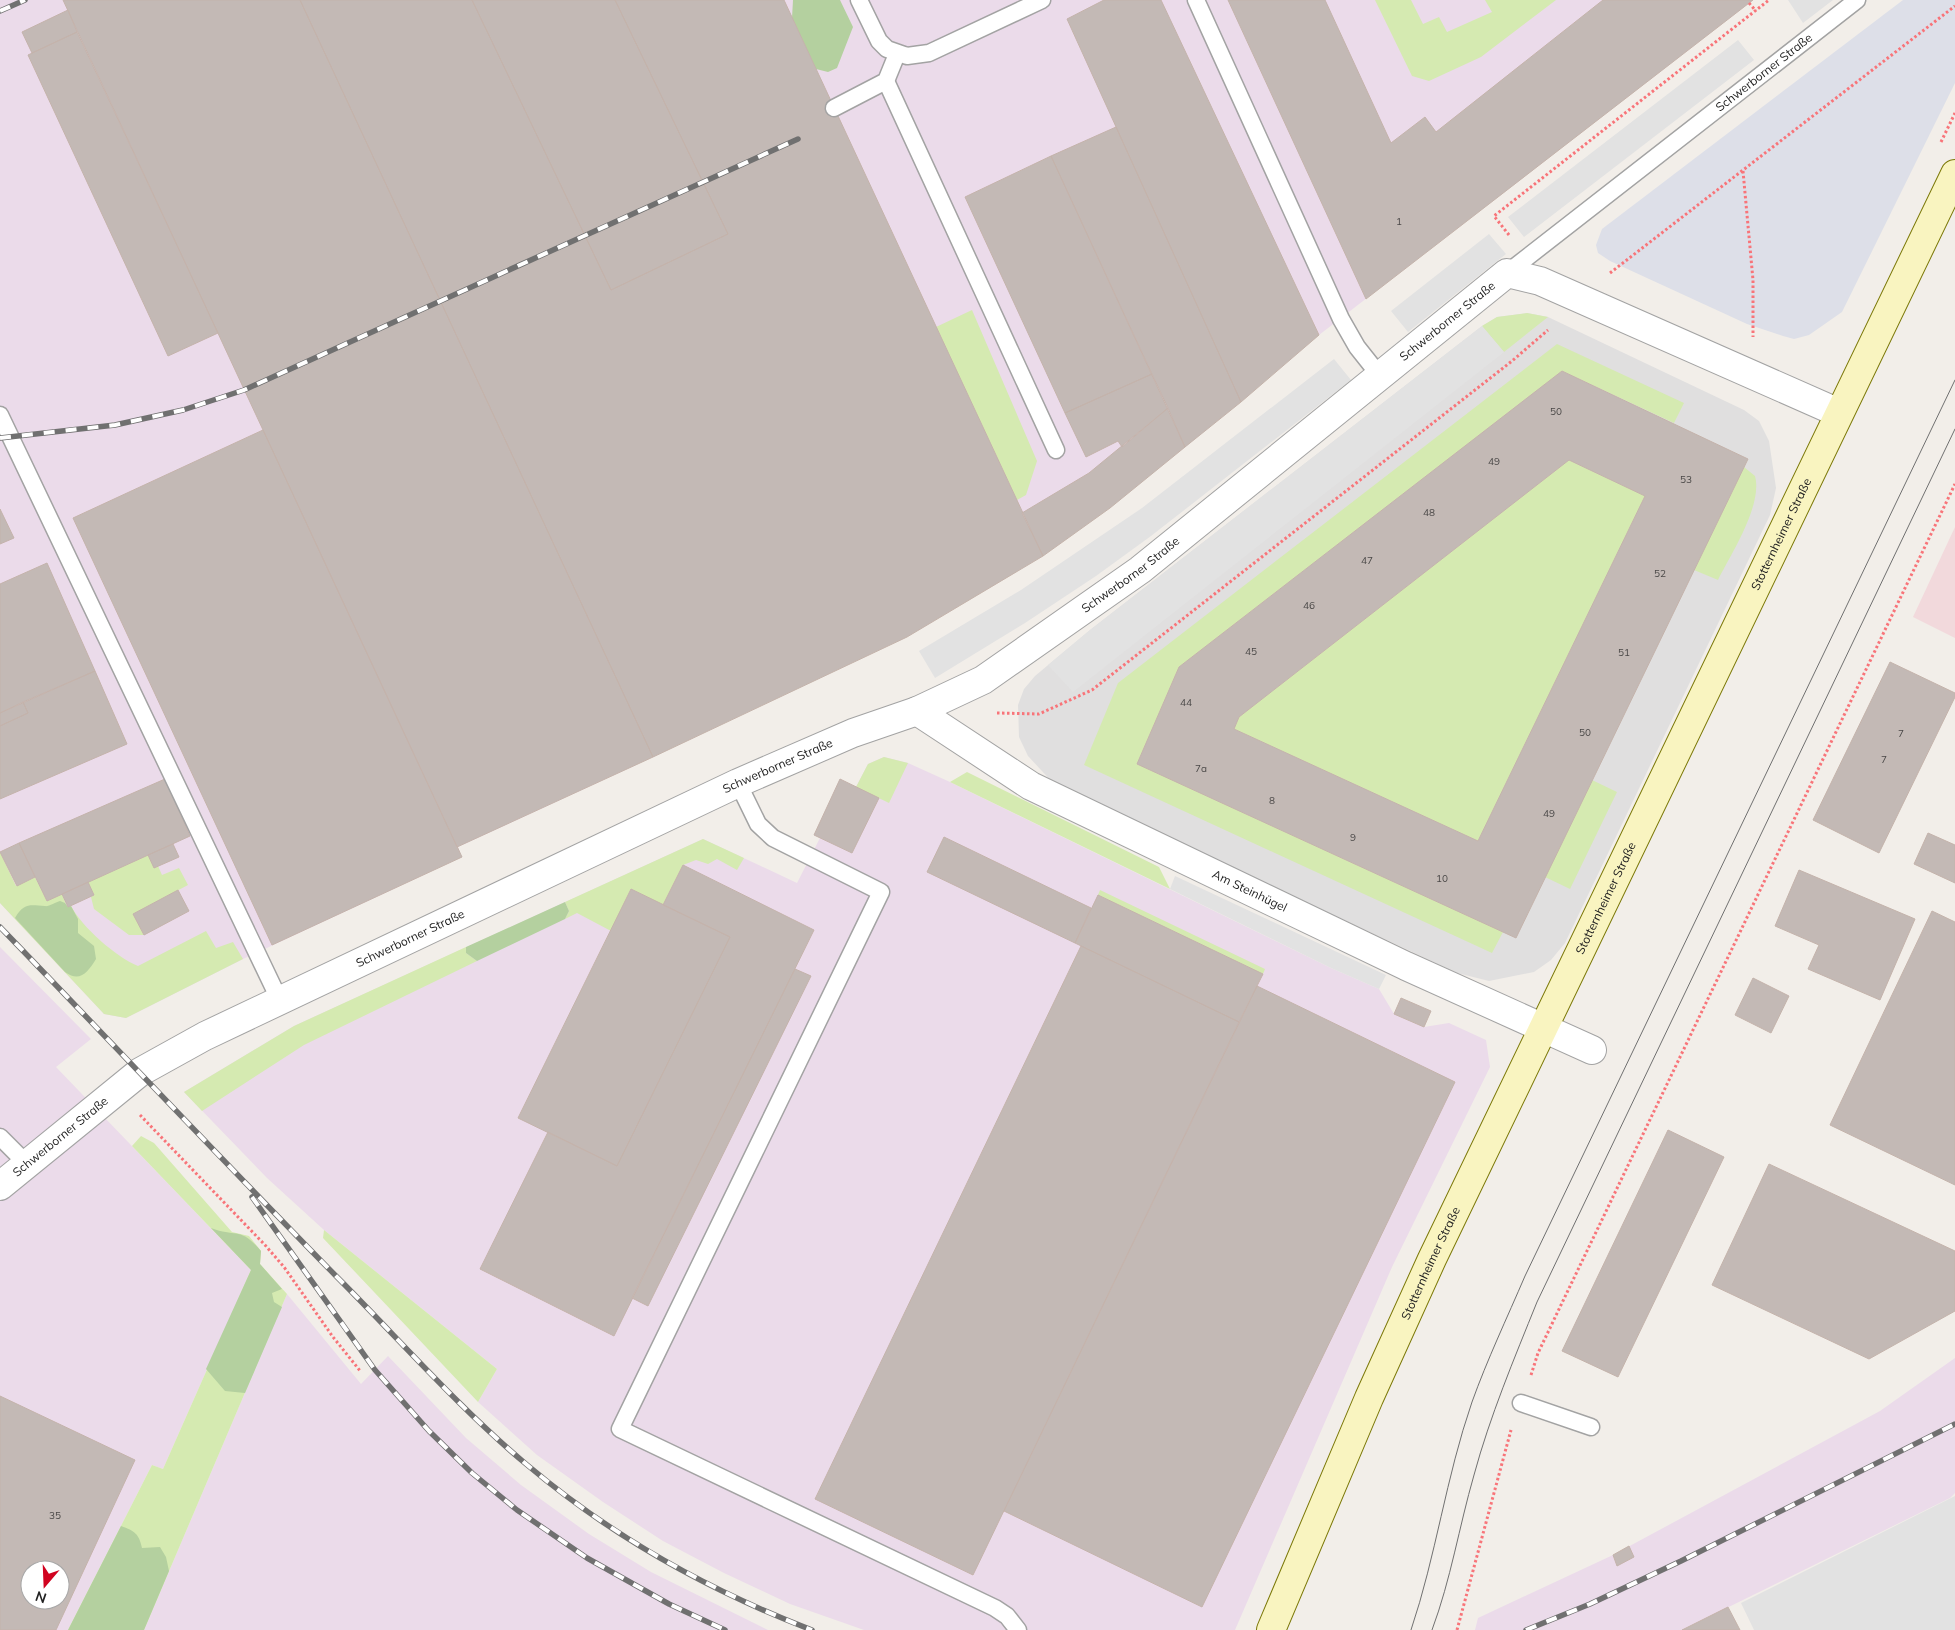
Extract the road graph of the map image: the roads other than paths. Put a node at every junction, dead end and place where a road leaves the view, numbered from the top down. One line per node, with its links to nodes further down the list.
1 (859, 0): 5 (lane)
2 (1042, 0): 5 (lane)
3 (1196, 0): 10 (lane)
4 (1857, 0): 9 (lane, Schwerborner Straße)
5 (897, 54): 6 (lane)
6 (886, 81): 7 (lane); 13 (lane)
7 (834, 108)
8 (1955, 174): 11 (main road, Stotternheimer Straße)
9 (1507, 274): 10 (street, Schwerborner Straße); 11 (street, Schwerborner Straße)
10 (1380, 376): 14 (street, Schwerborner Straße)
11 (1839, 413): 17 (main road, Stotternheimer Straße)
12 (0, 415): 16 (lane)
13 (1056, 450)
14 (917, 710): 15 (street, Schwerborner Straße); 17 (street, Am Steinhügel)
15 (738, 783): 16 (street, Schwerborner Straße); 24 (lane)
16 (279, 999): 20 (street, Schwerborner Straße)
17 (1544, 1027): 18 (street, Am Steinhügel); 25 (main road, Stotternheimer Straße)
18 (1592, 1050)
19 (0, 1137): 20 (lane)
20 (27, 1164): 21 (street, Schwerborner Straße)
21 (0, 1186)
22 (1520, 1403): 23 (lane)
23 (1591, 1427)
24 (1018, 1630)
25 (1271, 1630)

